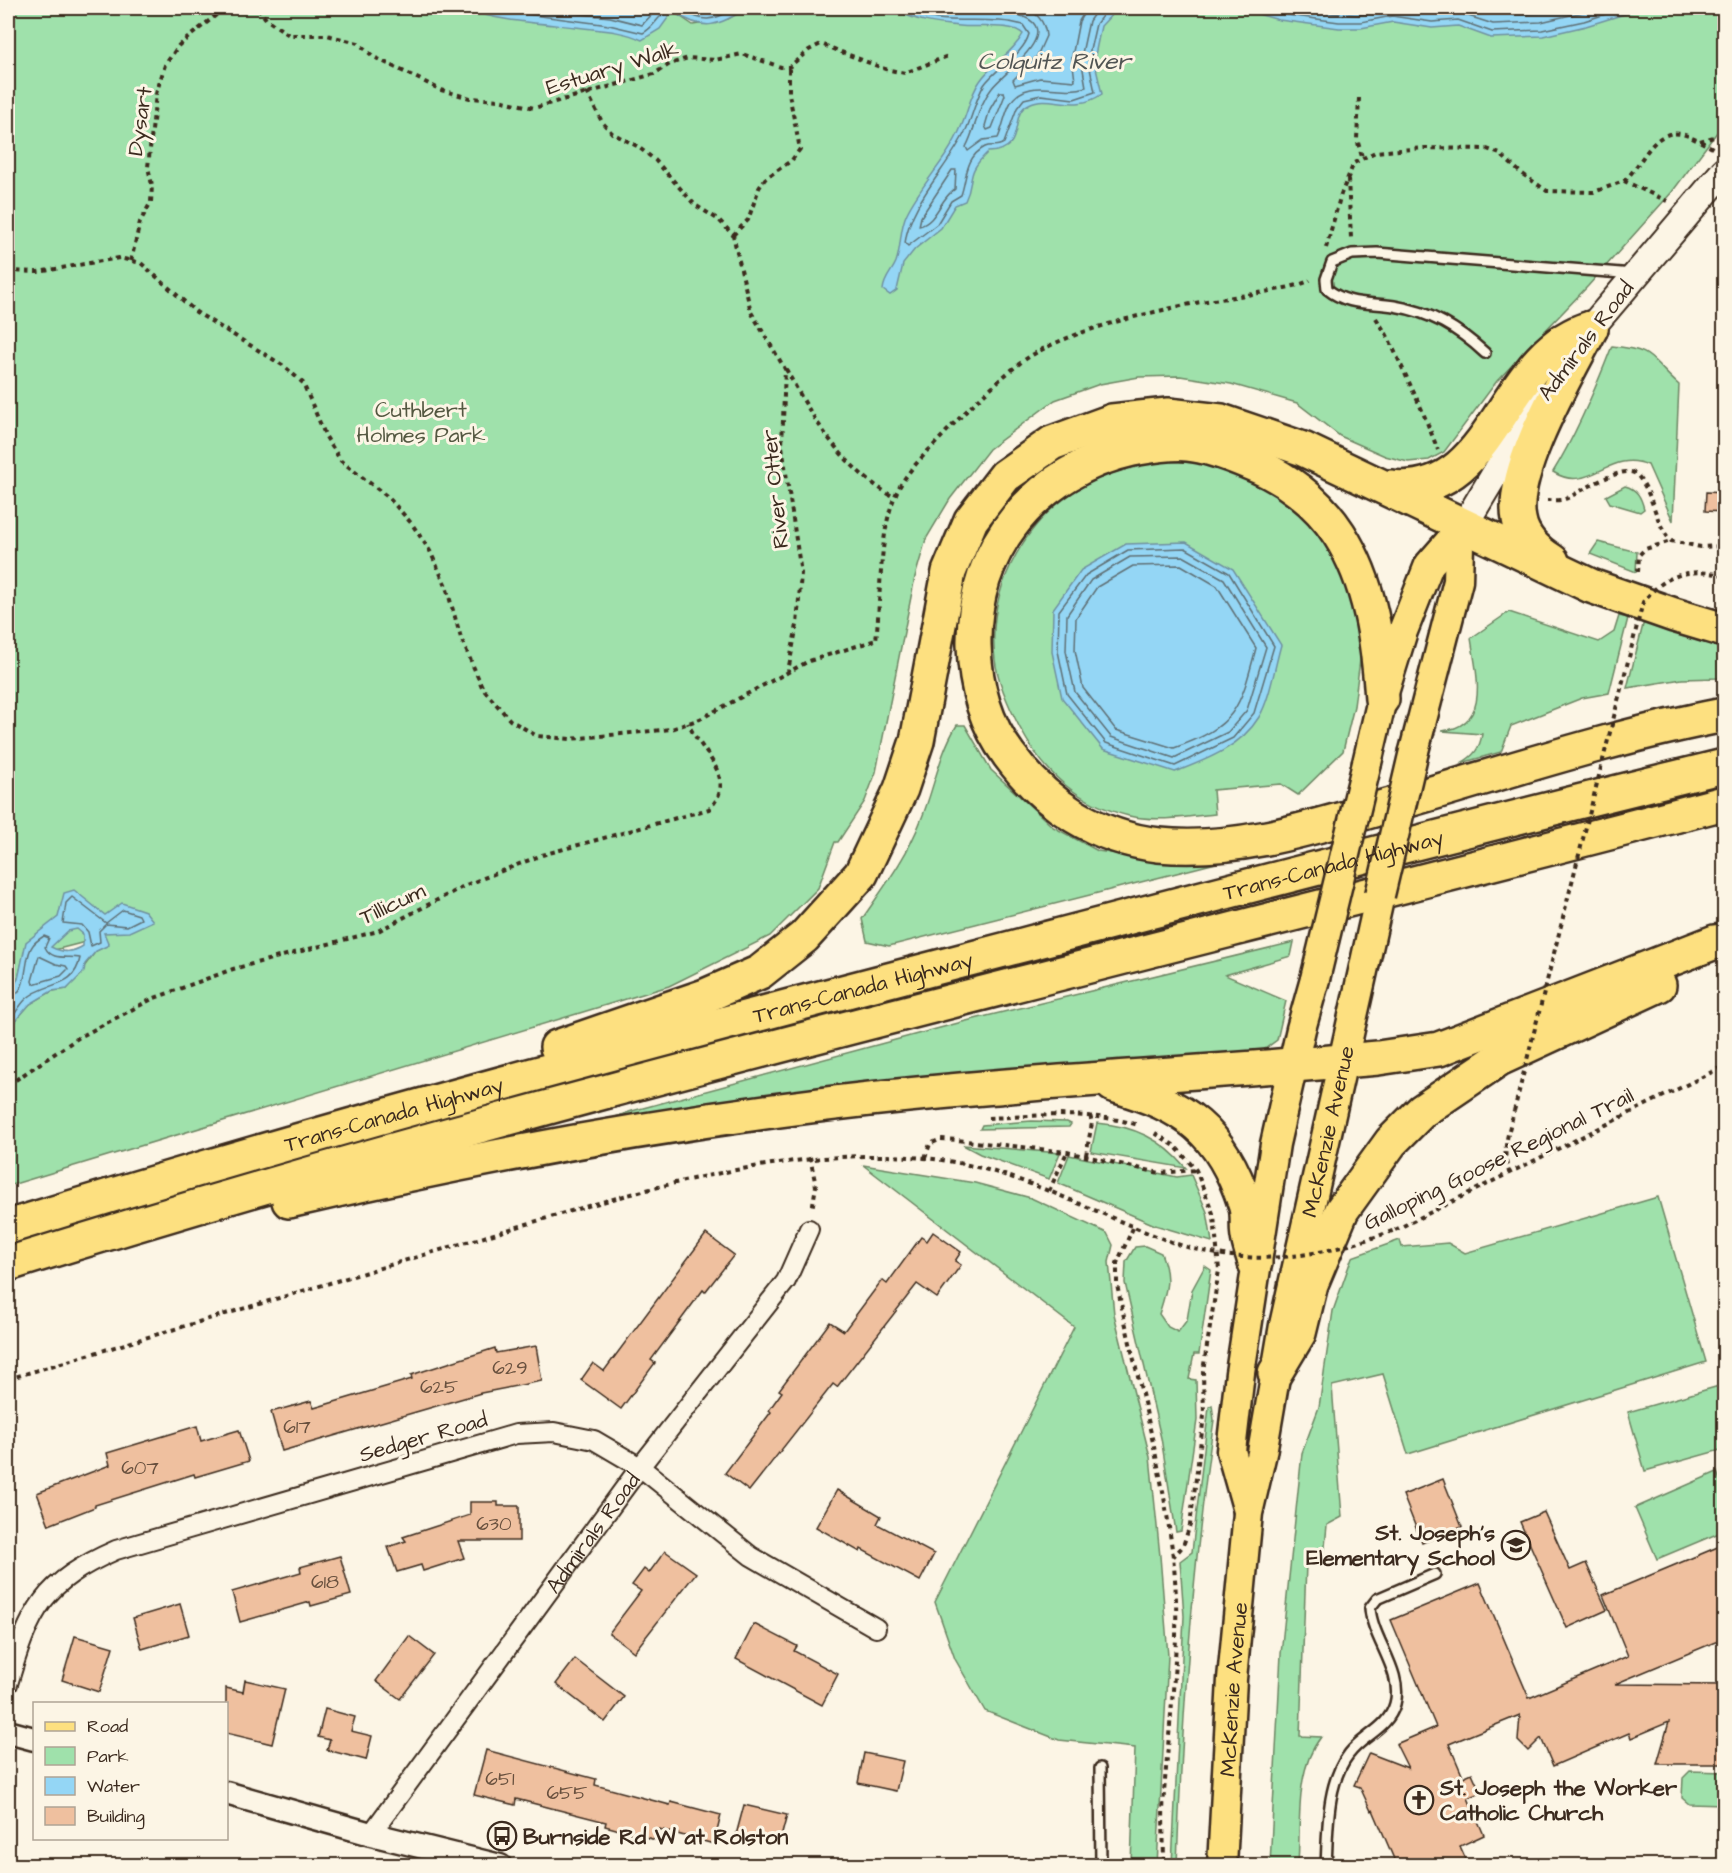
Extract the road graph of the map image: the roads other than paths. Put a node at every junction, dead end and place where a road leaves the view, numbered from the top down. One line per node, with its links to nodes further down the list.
1 (1721, 161): 2 (main road, Admirals Road)
2 (1635, 274): 3 (main road, Admirals Road); 4 (lane)
3 (1590, 327): 5 (highway); 6 (main road, Admirals Road); 7 (highway)
4 (1485, 353)
5 (1388, 487): 6 (highway); 20 (highway)
6 (1465, 524): 7 (highway); 9 (main road, Admirals Road); 11 (main road, Admirals Road)
7 (1591, 586): 8 (highway)
8 (1725, 630)
9 (1382, 699): 10 (highway); 12 (main road, Admirals Road)
10 (1725, 716)
11 (1414, 751): 17 (main road, McKenzie Avenue, bridge)
12 (1367, 763): 18 (main road, McKenzie Avenue, bridge)
13 (1725, 766): 20 (highway, Trans-Canada Highway)
14 (1725, 803): 21 (highway, Trans-Canada Highway)
15 (1725, 941): 17 (highway)
16 (1725, 955): 26 (highway)
17 (1344, 1061): 18 (highway); 26 (main road, McKenzie Avenue)
18 (1294, 1065): 19 (highway); 24 (main road, McKenzie Avenue)
19 (1094, 1079): 21 (highway); 24 (highway)
20 (450, 1097): 22 (highway, Trans-Canada Highway)
21 (213, 1202): 25 (highway, Trans-Canada Highway)
22 (8, 1227)
23 (809, 1229): 27 (street, Admirals Road)
24 (1255, 1263): 28 (main road, McKenzie Avenue)
25 (8, 1264)
26 (1275, 1373): 28 (main road, McKenzie Avenue)
27 (640, 1467): 30 (street, Sedger Road); 31 (street, Sedger Road); 36 (street, Admirals Road)
28 (1248, 1513): 40 (main road, McKenzie Avenue)
29 (1435, 1574): 41 (lane)
30 (876, 1628)
31 (8, 1684)
32 (8, 1732): 33 (street)
33 (33, 1739)
34 (1100, 1768): 39 (lane)
35 (228, 1794): 36 (street)
36 (371, 1834): 37 (street)
37 (473, 1862): 38 (street)
38 (500, 1866)
39 (1101, 1866)
40 (1222, 1866)
41 (1326, 1866)

